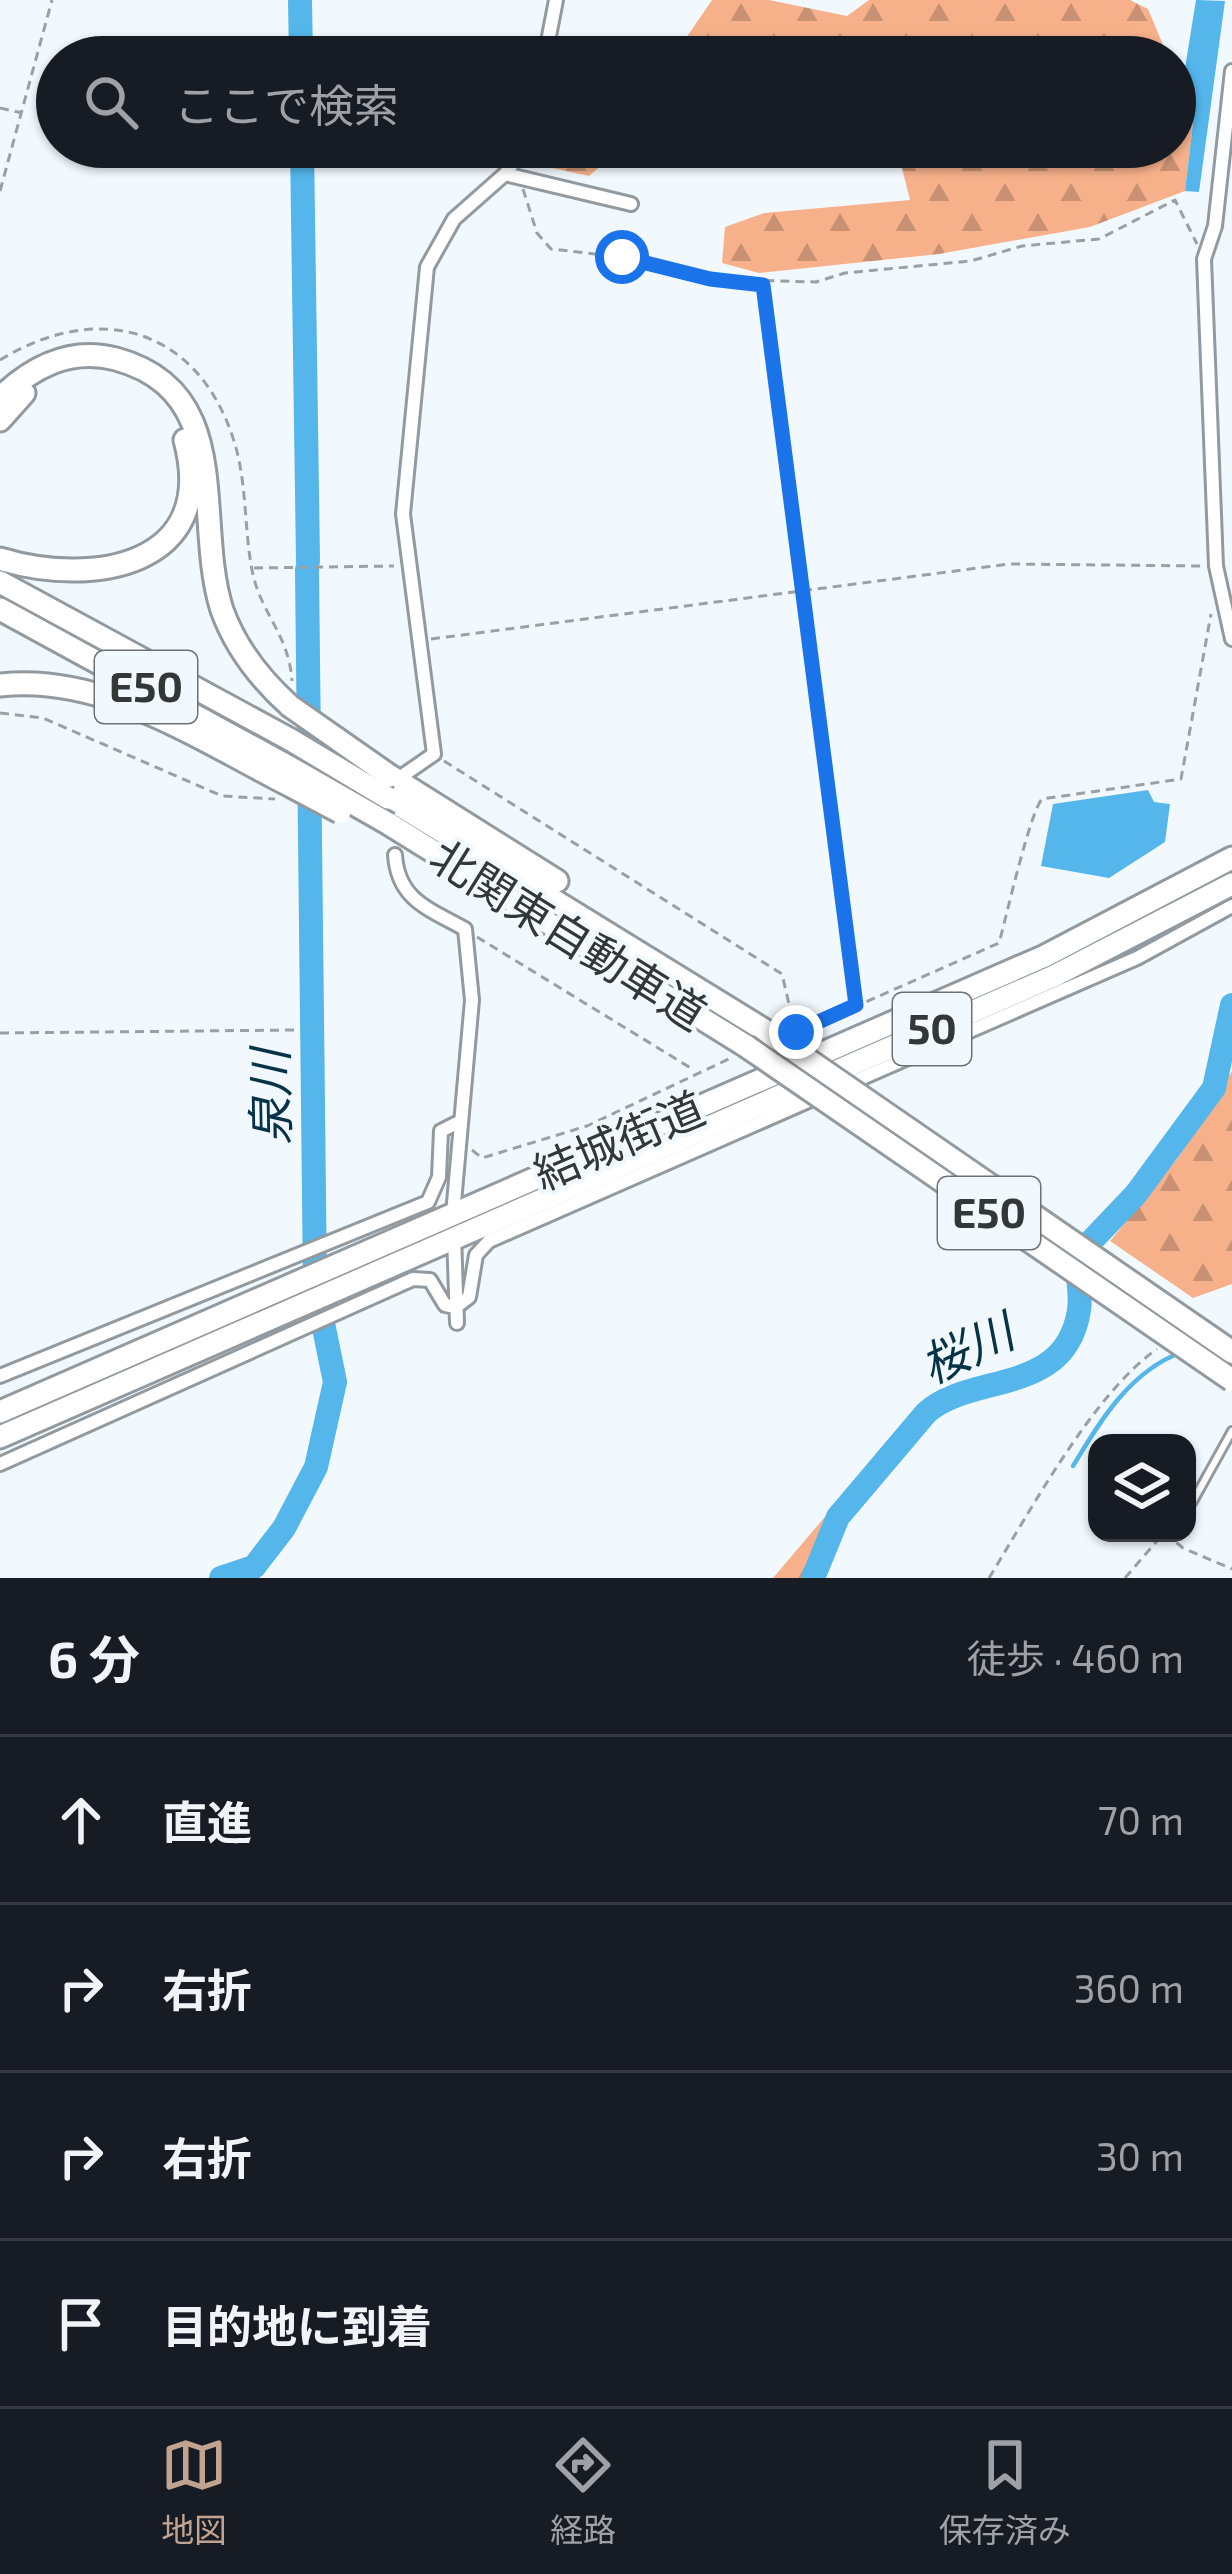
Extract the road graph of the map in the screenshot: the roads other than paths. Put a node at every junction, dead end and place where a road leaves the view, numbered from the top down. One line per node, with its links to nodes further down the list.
1 (556, 0): 2 (street)
2 (549, 36)
3 (1232, 71): 12 (street)
4 (509, 168): 5 (street)
5 (505, 173): 6 (street); 14 (street)
6 (631, 204)
7 (0, 398): 14 (highway, bridge)
8 (0, 420): 9 (highway)
9 (0, 559)
10 (0, 582): 14 (highway, 北関東自動車道 / E50, bridge)
11 (0, 609): 15 (highway, 北関東自動車道 / E50)
12 (1232, 638)
13 (0, 685): 15 (highway)
14 (394, 783): 26 (highway, 北関東自動車道 / E50, bridge)
15 (290, 784): 16 (highway, 北関東自動車道 / E50, bridge)
16 (391, 838): 20 (street); 28 (highway, 北関東自動車道 / E50, bridge)
17 (1232, 858): 21 (highway, 結城街道 / 50)
18 (1232, 884): 22 (highway, 結城街道 / 50)
19 (1232, 906): 24 (street)
20 (459, 1122): 21 (street); 27 (street)
21 (453, 1213): 22 (street); 30 (highway, 結城街道 / 50)
22 (454, 1238): 23 (highway, 結城街道 / 50); 24 (street)
23 (338, 1301): 24 (street); 29 (highway, 結城街道 / 50)
24 (456, 1307): 25 (street)
25 (457, 1323)
26 (1232, 1352)
27 (0, 1376)
28 (1232, 1380)
29 (151, 1384): 32 (highway, 結城街道 / 50); 33 (street)
30 (0, 1412)
31 (1232, 1431): 34 (lane)
32 (0, 1437)
33 (0, 1464)
34 (1196, 1496)

